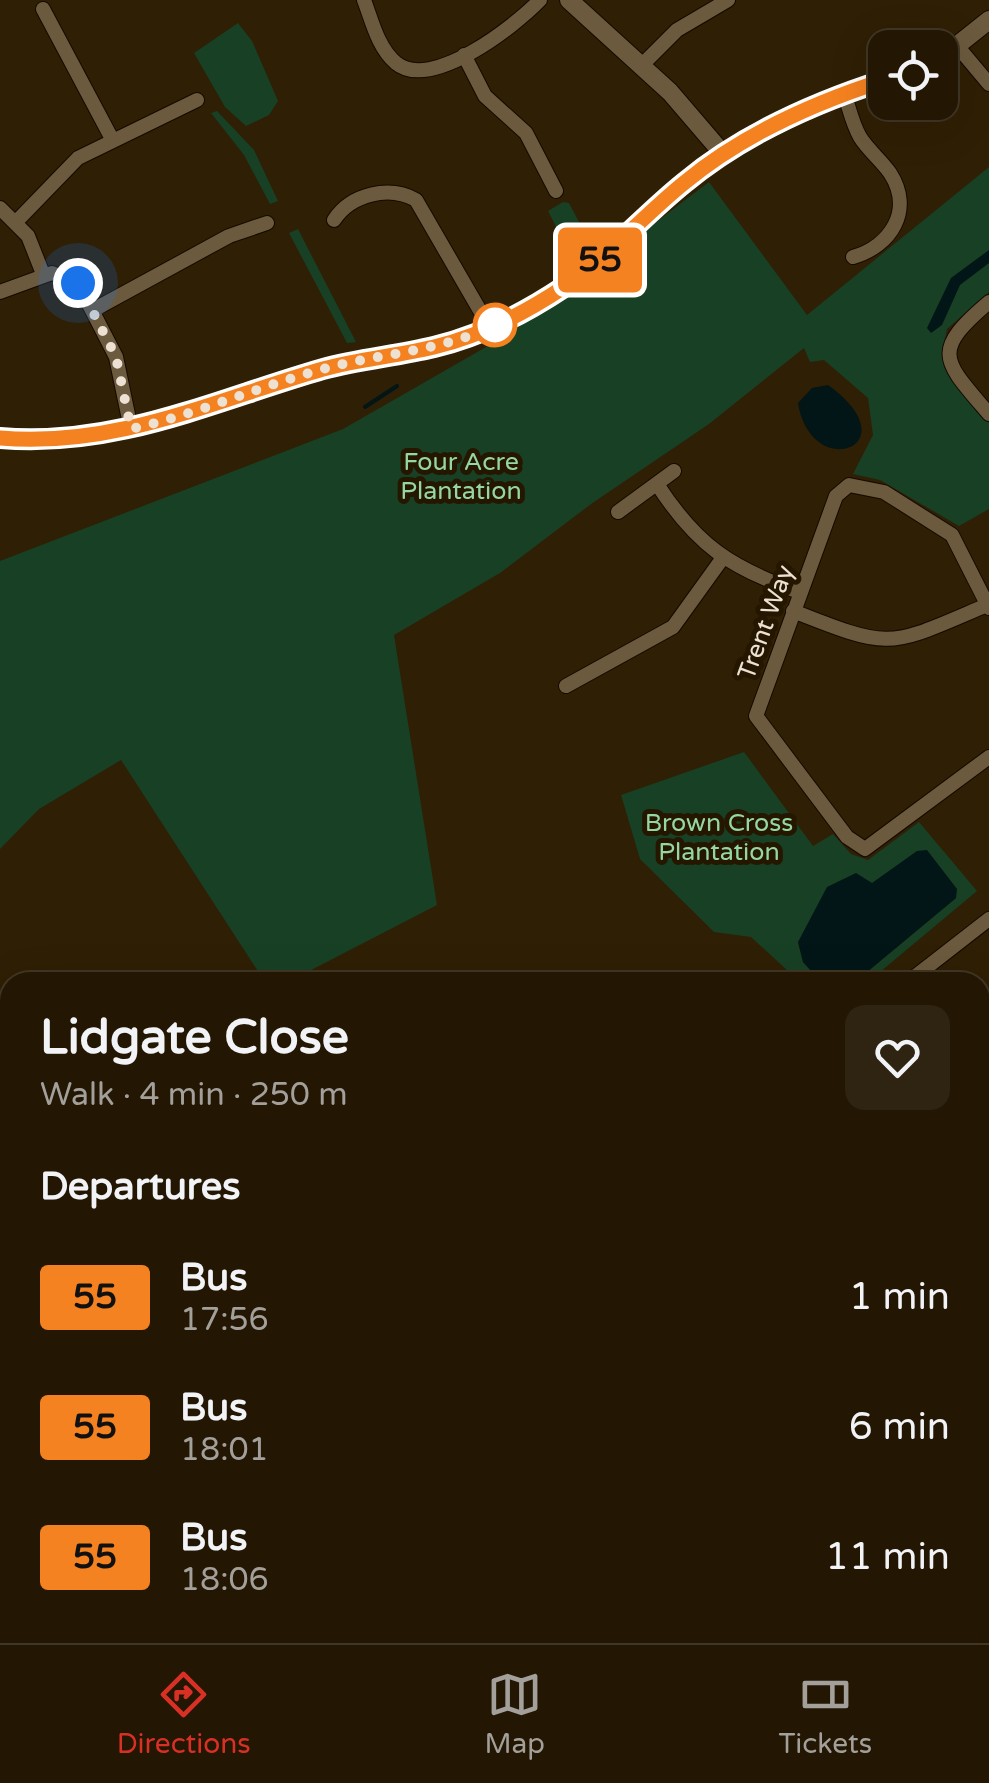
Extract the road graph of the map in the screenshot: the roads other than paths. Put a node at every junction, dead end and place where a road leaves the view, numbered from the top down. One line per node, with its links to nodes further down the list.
1 (364, 0): 10 (street)
2 (540, 0): 10 (street)
3 (569, 0): 11 (street)
4 (728, 0): 11 (street)
5 (43, 9): 8 (street)
6 (989, 20): 9 (street)
7 (72, 22): 8 (street)
8 (55, 30): 16 (street)
9 (958, 47): 12 (street)
10 (464, 56): 18 (street)
11 (642, 65): 17 (street)
12 (989, 84)
13 (868, 85): 14 (street)
14 (844, 92): 17 (street); 23 (street)
15 (197, 100): 16 (street)
16 (112, 139): 22 (street)
17 (724, 155): 28 (street)
18 (556, 190)
19 (0, 208): 22 (street)
20 (334, 220): 28 (street)
21 (267, 222): 27 (street)
22 (16, 223): 24 (street)
23 (853, 257)
24 (43, 274): 25 (street); 27 (street)
25 (0, 292)
26 (989, 302): 29 (street)
27 (94, 309): 30 (street)
28 (490, 328): 30 (street)
29 (989, 414)
30 (131, 429): 31 (street)
31 (0, 438)
32 (674, 471): 33 (street)
33 (656, 484): 34 (street); 35 (street)
34 (618, 512)
35 (722, 559): 36 (street); 39 (street)
36 (800, 592): 37 (street, Trent Way); 38 (street, Trent Way)
37 (988, 606): 38 (street)
38 (792, 611): 40 (street, Trent Way)
39 (566, 686)
40 (989, 757)
41 (989, 919): 42 (street)
42 (921, 972)

